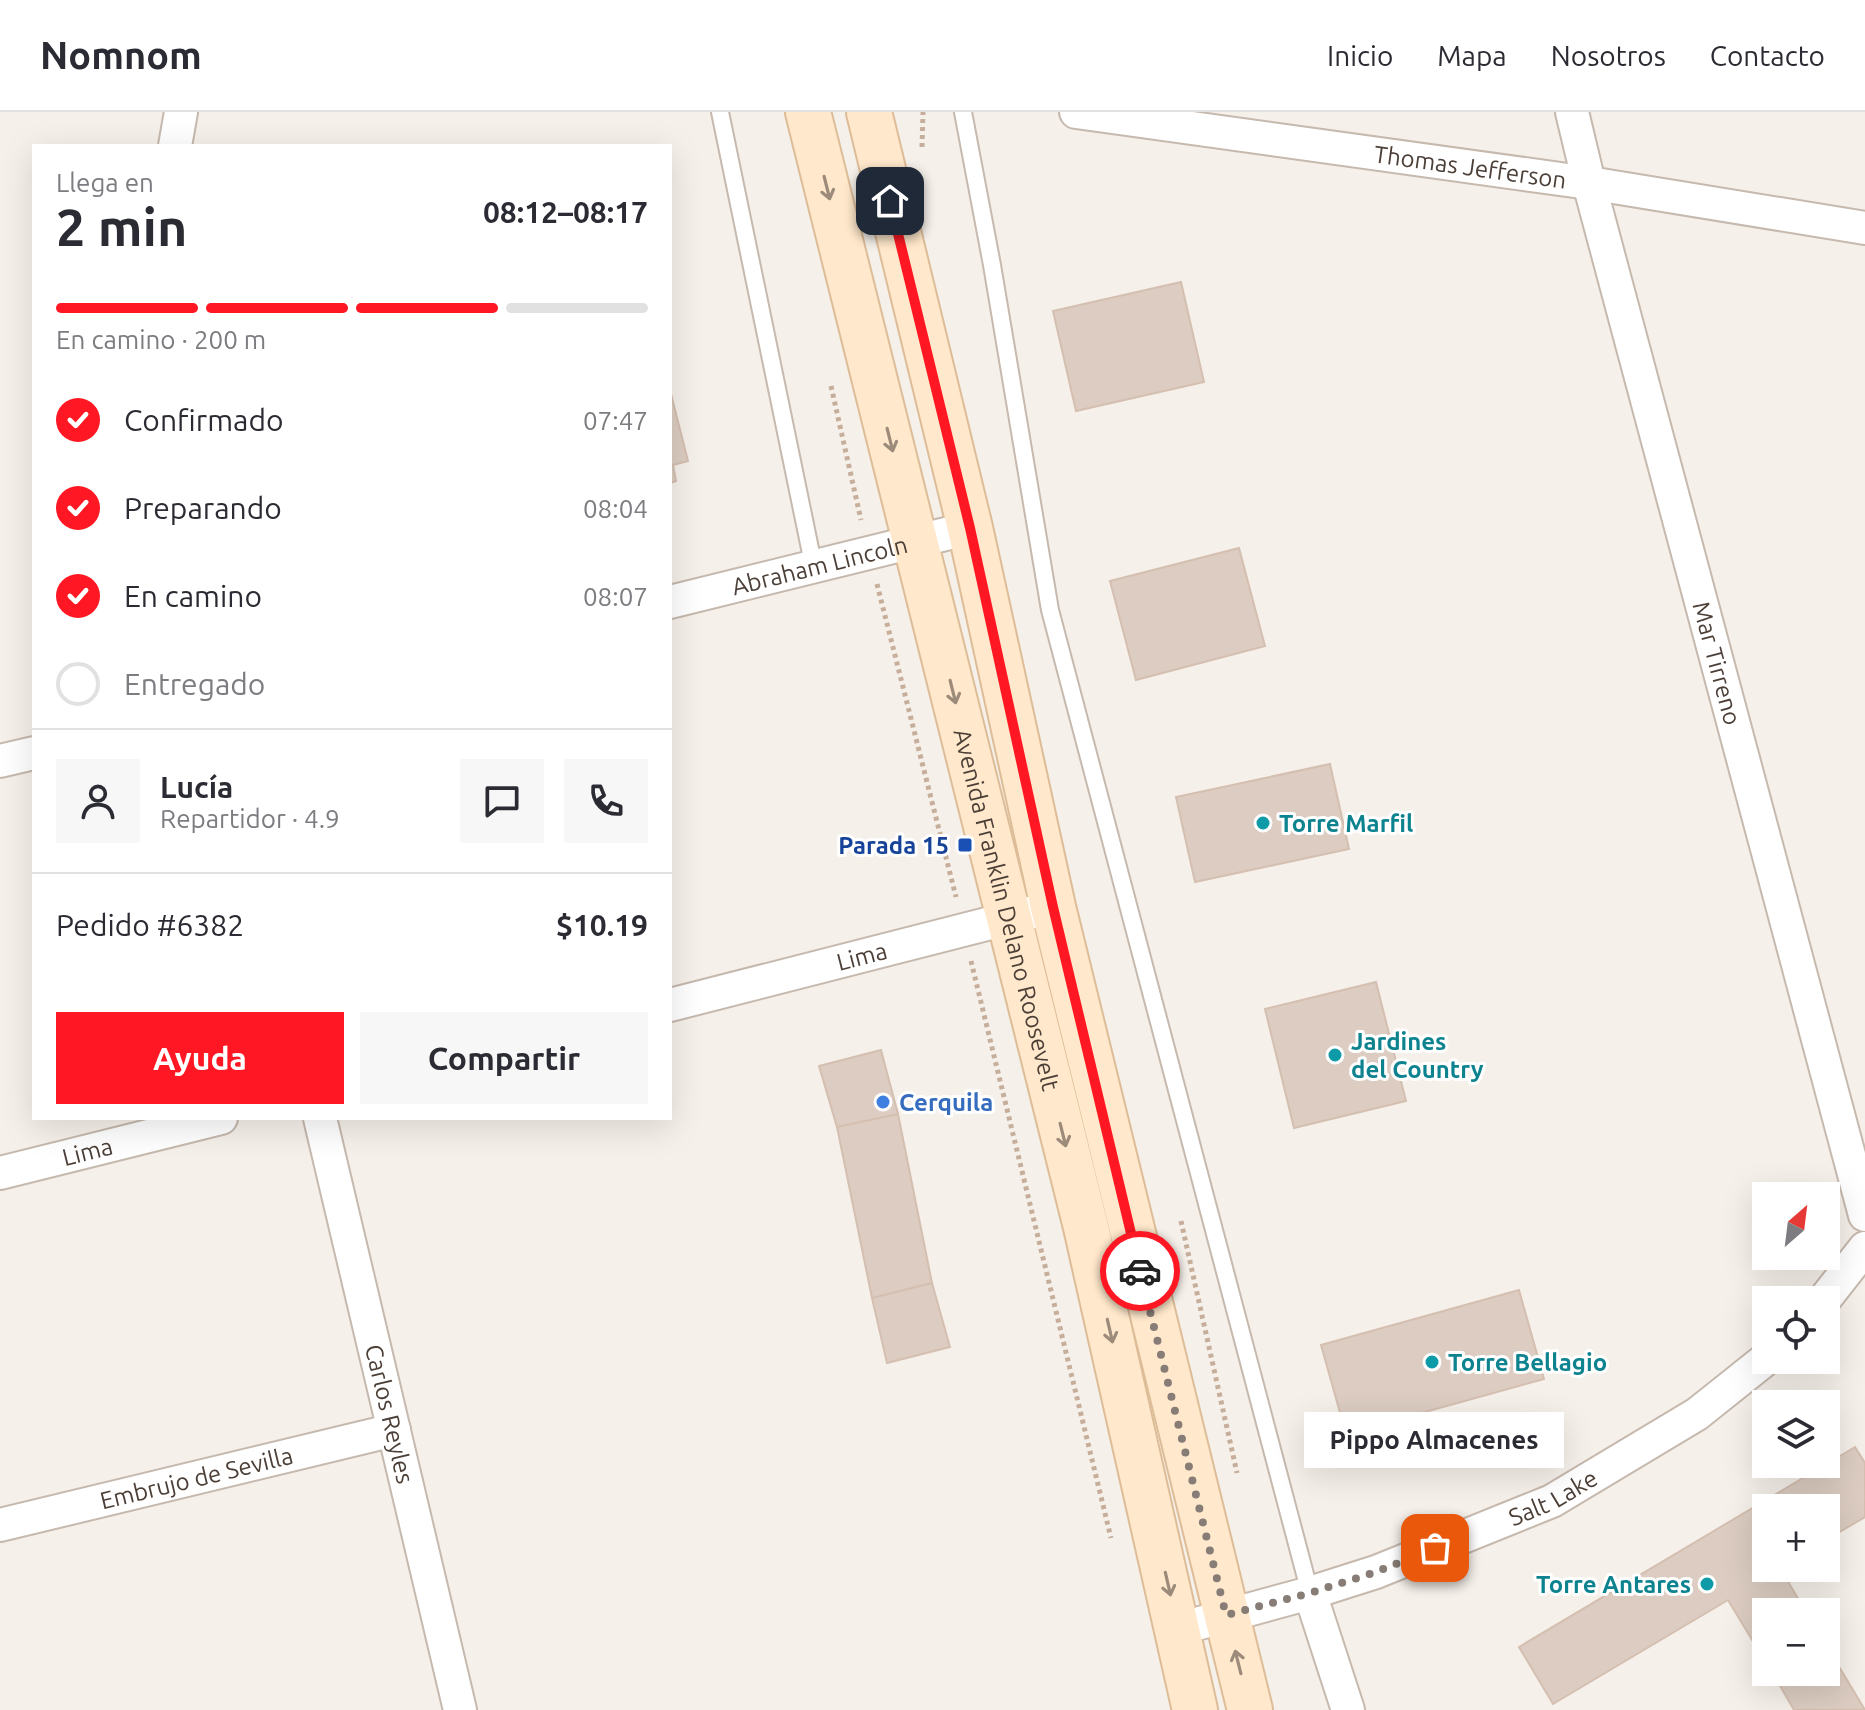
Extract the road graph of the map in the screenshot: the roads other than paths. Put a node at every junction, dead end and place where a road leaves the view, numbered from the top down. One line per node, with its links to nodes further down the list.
1 (181, 112): 8 (street)
2 (720, 112): 13 (lane)
3 (808, 112): 12 (main road, Avenida Franklin Delano Roosevelt, one-way to 12)
4 (869, 112): 11 (main road, Avenida Franklin Delano Roosevelt)
5 (963, 112): 29 (lane)
6 (1076, 112): 9 (street, Thomas Jefferson)
7 (1572, 112): 9 (street, Mar Tirreno)
8 (175, 144)
9 (1589, 183): 10 (street, Thomas Jefferson); 23 (street, Mar Tirreno)
10 (1865, 228)
11 (970, 528): 12 (street, Abraham Lincoln); 17 (main road, Avenida Franklin Delano Roosevelt)
12 (915, 543): 13 (street, Abraham Lincoln); 18 (main road, Avenida Franklin Delano Roosevelt, one-way to 18)
13 (814, 568): 14 (street, Abraham Lincoln)
14 (672, 602)
15 (32, 753): 16 (street)
16 (0, 761)
17 (1053, 907): 18 (street, Lima); 30 (main road, Avenida Franklin Delano Roosevelt)
18 (1009, 919): 19 (street, Lima); 31 (main road, Avenida Franklin Delano Roosevelt, one-way to 31)
19 (672, 1004)
20 (213, 1120): 22 (street, Lima)
21 (320, 1120): 27 (street, Carlos Reyles)
22 (0, 1173)
23 (1865, 1215)
24 (1865, 1248): 25 (street)
25 (1835, 1286)
26 (1752, 1370): 29 (street, Salt Lake)
27 (394, 1430): 28 (street, Embrujo de Sevilla); 32 (street, Carlos Reyles)
28 (0, 1525)
29 (1310, 1593): 30 (street, Salt Lake); 35 (street)
30 (1226, 1615): 31 (street, Salt Lake); 34 (main road, Avenida Franklin Delano Roosevelt, one-way to 30)
31 (1178, 1629): 33 (main road, Avenida Franklin Delano Roosevelt)
32 (460, 1710)
33 (1195, 1710)
34 (1250, 1710)
35 (1348, 1710)

